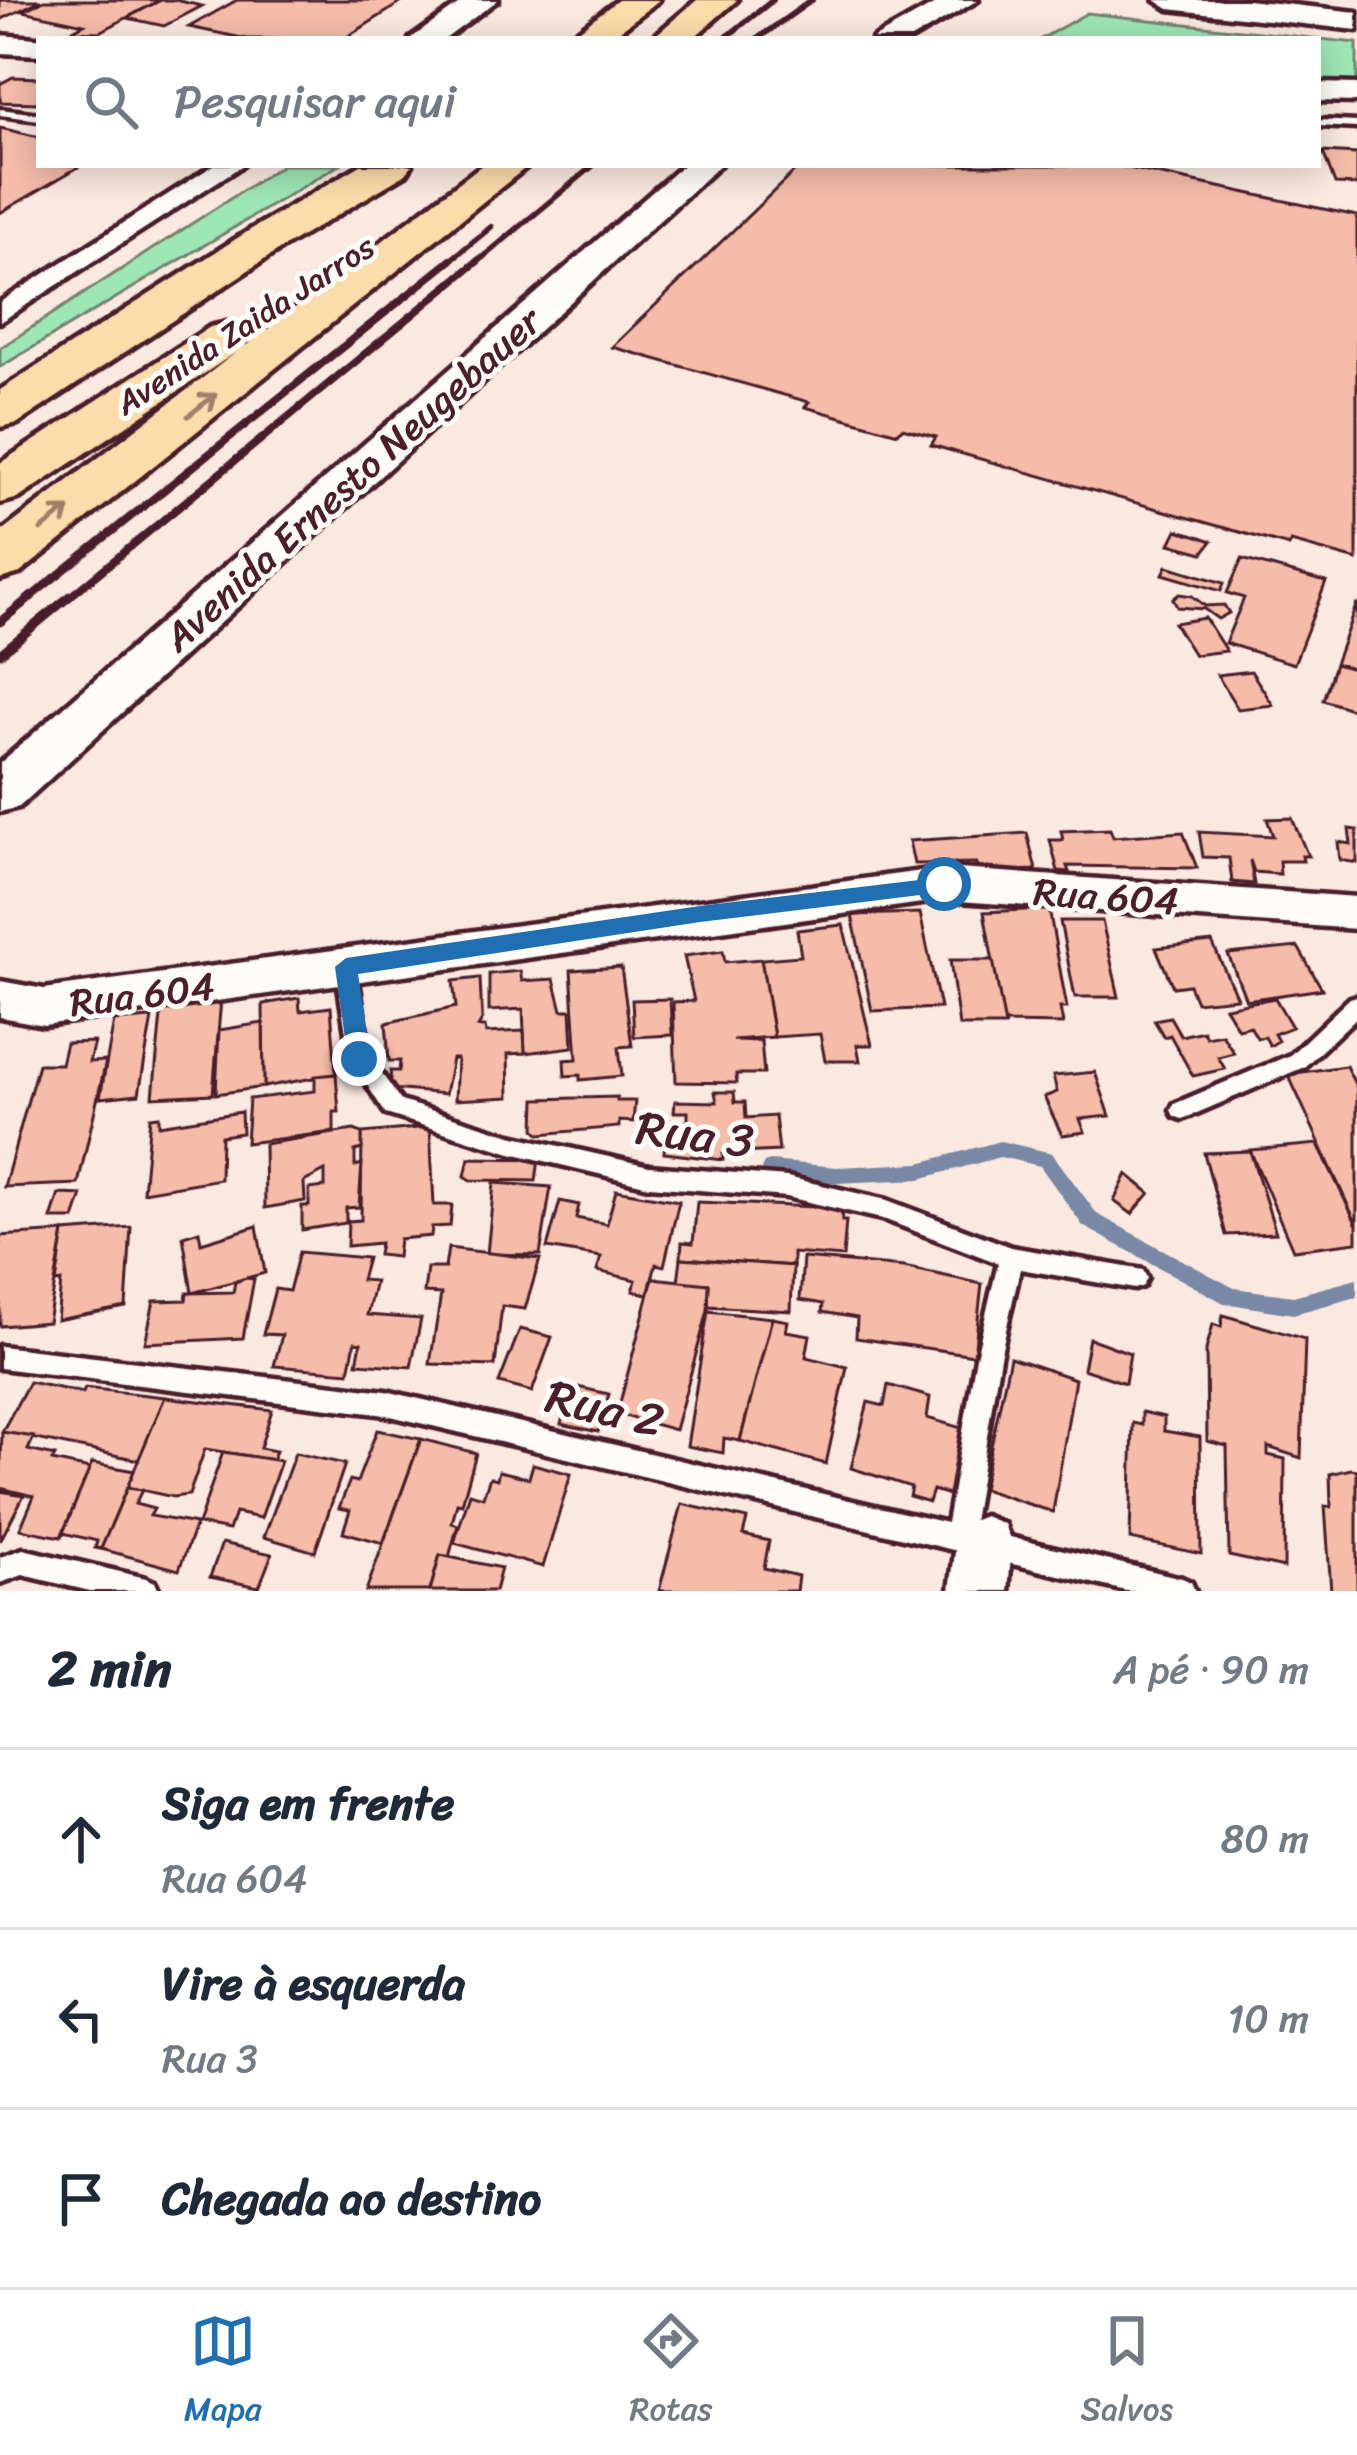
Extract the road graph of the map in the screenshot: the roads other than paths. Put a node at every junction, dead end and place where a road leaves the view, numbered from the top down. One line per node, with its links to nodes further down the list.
1 (484, 0): 7 (main road)
2 (641, 0): 8 (highway)
3 (719, 0): 9 (highway)
4 (964, 0): 10 (main road)
5 (1169, 0): 6 (main road)
6 (1357, 21)
7 (430, 36)
8 (589, 36)
9 (673, 36)
10 (900, 36)
11 (0, 44): 12 (main road)
12 (36, 46)
13 (0, 66): 14 (main road)
14 (36, 67)
15 (1321, 92): 16 (main road)
16 (1357, 94)
17 (0, 112): 18 (lane)
18 (36, 117)
19 (1321, 123): 20 (lane)
20 (1357, 125)
21 (226, 168): 27 (street)
22 (387, 168): 26 (highway, Avenida Zaida Jarros)
23 (487, 168): 30 (highway, Avenida Zaida Jarros)
24 (504, 168): 31 (highway, one-way to 24)
25 (700, 168): 32 (main road, Avenida Ernesto Neugebauer)
26 (266, 239): 28 (highway); 29 (highway, Avenida Zaida Jarros)
27 (0, 314)
28 (0, 379)
29 (0, 412)
30 (0, 487)
31 (0, 561)
32 (0, 793)
33 (1357, 913): 34 (street, Rua 604)
34 (346, 967): 35 (street, Rua 604); 38 (lane, Rua 3)
35 (0, 999)
36 (1357, 1004): 37 (lane)
37 (1181, 1110)
38 (1010, 1257): 39 (lane, Rua 3); 41 (lane)
39 (1135, 1278)
40 (0, 1358): 41 (lane, Rua 2)
41 (973, 1558): 44 (lane, Rua 2)
42 (0, 1570): 43 (lane)
43 (146, 1591)
44 (1182, 1591)

